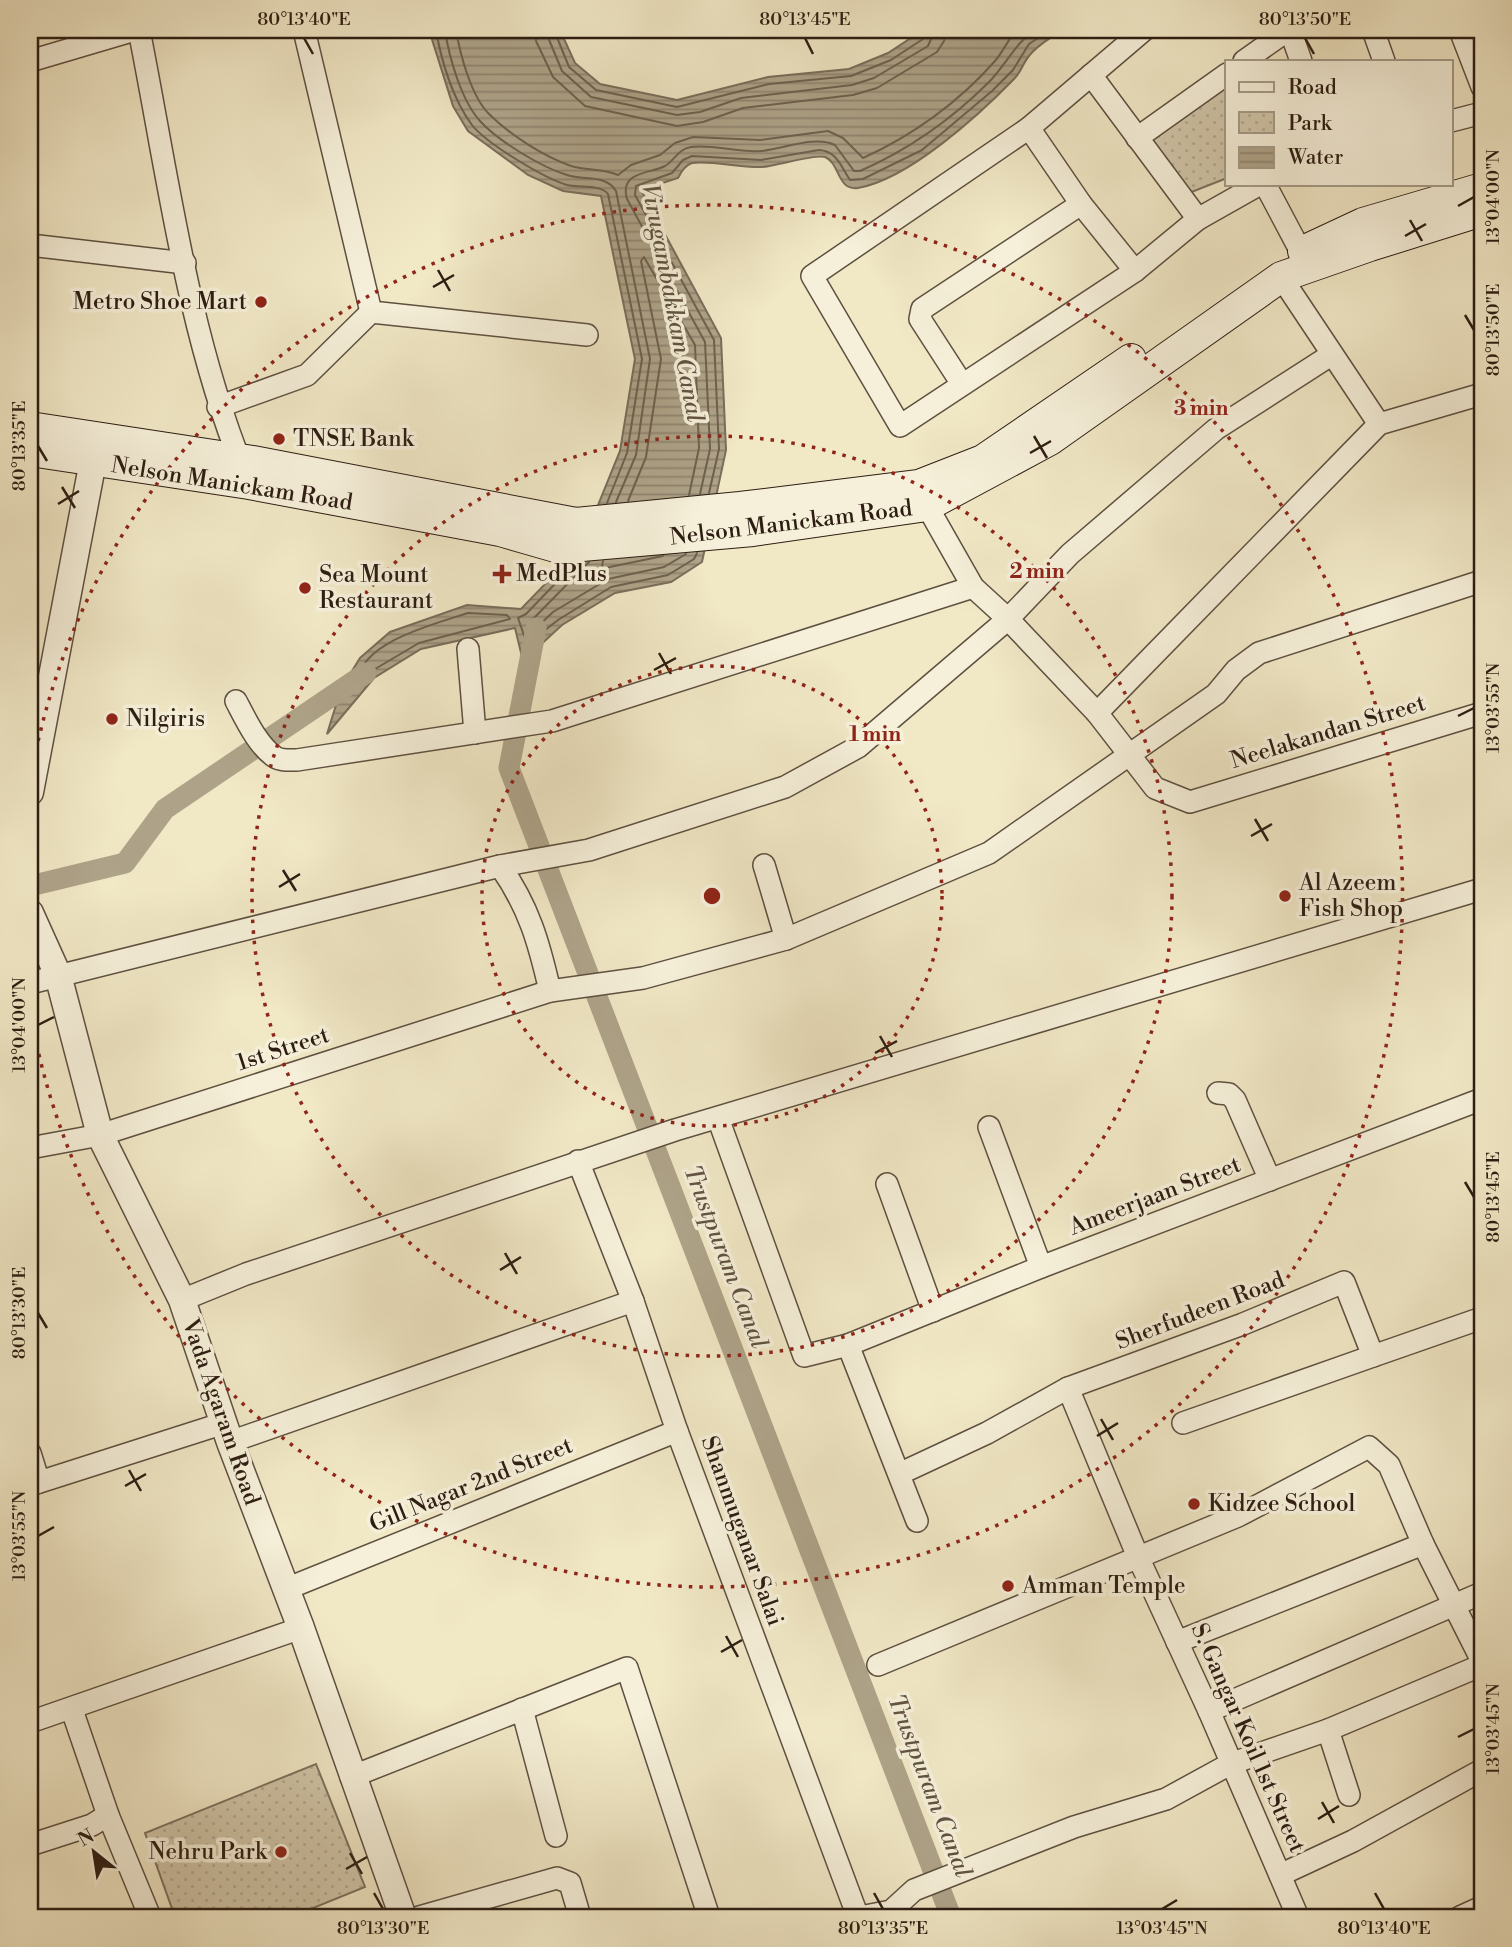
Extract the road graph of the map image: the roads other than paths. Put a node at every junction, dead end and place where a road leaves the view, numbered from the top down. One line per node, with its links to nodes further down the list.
1 (137, 30): 10 (street); 26 (street)
2 (304, 30): 29 (street)
3 (1144, 30): 11 (street)
4 (1289, 30): 7 (street); 8 (street)
5 (1373, 30): 9 (street)
6 (1468, 33): 13 (street)
7 (1245, 60)
8 (1301, 60)
9 (1384, 60)
10 (30, 61)
11 (1091, 75): 16 (street); 17 (street)
12 (1225, 75): 17 (street)
13 (1482, 87)
14 (1482, 113): 15 (street)
15 (1452, 121)
16 (1029, 128): 21 (street); 32 (street)
17 (1137, 138): 23 (street)
18 (1256, 186): 23 (street)
19 (1266, 186): 25 (street)
20 (1482, 188): 25 (main road, Nelson Manickam Road)
21 (1081, 204): 27 (street); 32 (street)
22 (1482, 211): 28 (main road, Nelson Manickam Road)
23 (1198, 219): 27 (street)
24 (30, 245): 26 (street)
25 (1301, 252): 41 (main road, Nelson Manickam Road)
26 (185, 263): 34 (street)
27 (1135, 271): 32 (street)
28 (1281, 277): 31 (street); 40 (main road, Nelson Manickam Road)
29 (372, 313): 30 (street); 34 (street)
30 (587, 335)
31 (1331, 355): 35 (street); 44 (street)
32 (962, 384)
33 (1482, 394): 35 (street)
34 (218, 408): 39 (street)
35 (1379, 424): 47 (street)
36 (30, 427): 37 (main road, Nelson Manickam Road)
37 (96, 449): 38 (main road, Nelson Manickam Road); 39 (main road, Nelson Manickam Road); 51 (street)
38 (30, 452)
39 (244, 471): 41 (main road, Nelson Manickam Road); 41 (main road, Nelson Manickam Road)
40 (928, 506): 41 (main road, Nelson Manickam Road); 43 (street)
41 (747, 519)
42 (1482, 581): 50 (street, 1st Street)
43 (973, 587): 44 (street); 49 (street)
44 (1008, 619): 47 (street); 53 (street)
45 (468, 649): 49 (street)
46 (236, 701): 49 (street)
47 (1097, 713): 50 (street)
48 (1482, 713): 50 (street, Neelakandan Street)
49 (475, 733)
50 (1130, 757): 56 (street, 1st Street)
51 (30, 792)
52 (765, 865): 56 (street)
53 (500, 866): 57 (street); 59 (street)
54 (1482, 890): 62 (street)
55 (30, 916): 57 (street, Vada Agaram Road)
56 (786, 939): 59 (street, 1st Street)
57 (58, 975): 58 (street); 64 (street, Vada Agaram Road)
58 (30, 983)
59 (550, 992): 64 (street, 1st Street)
60 (1218, 1093): 67 (street)
61 (1482, 1099): 67 (street, Ameerjaan Street)
62 (718, 1118): 66 (street); 74 (street, Ameerjaan Street)
63 (989, 1127): 69 (street)
64 (100, 1135): 65 (street, 1st Street); 70 (street, Vada Agaram Road)
65 (30, 1148)
66 (578, 1161): 70 (street); 71 (street, Shanmuganar Salai)
67 (1270, 1180): 69 (street, Ameerjaan Street)
68 (887, 1184): 72 (street)
69 (1041, 1267): 72 (street, Ameerjaan Street)
70 (182, 1300): 79 (street, Vada Agaram Road)
71 (633, 1301): 78 (street, Shanmuganar Salai); 79 (street)
72 (933, 1311): 74 (street, Ameerjaan Street)
73 (1482, 1318): 75 (street)
74 (848, 1345): 81 (street)
75 (1373, 1356): 76 (street, Sherfudeen Road); 77 (street)
76 (1068, 1388): 81 (street, Sherfudeen Road); 85 (street, S. Gangar Koil 1st Street)
77 (1183, 1423)
78 (677, 1431): 86 (street, Gill Nagar 2nd Street); 113 (street, Shanmuganar Salai)
79 (227, 1433): 82 (street); 86 (street, Vada Agaram Road)
80 (30, 1453): 82 (street)
81 (899, 1474): 83 (street)
82 (35, 1484)
83 (918, 1521)
84 (1423, 1544): 85 (street); 88 (street); 90 (street)
85 (1138, 1557): 90 (street, S. Gangar Koil 1st Street); 92 (street)
86 (286, 1589): 89 (street, Vada Agaram Road)
87 (1482, 1593): 88 (street)
88 (1455, 1605): 91 (street); 95 (street)
89 (301, 1628): 94 (street); 100 (street, Vada Agaram Road)
90 (1177, 1642): 95 (street, S. Gangar Koil 1st Street)
91 (1482, 1663): 97 (street)
92 (878, 1665)
93 (522, 1709): 100 (street); 103 (street); 112 (street)
94 (72, 1710): 96 (street); 102 (street)
95 (1209, 1711): 98 (street, S. Gangar Koil 1st Street)
96 (30, 1722)
97 (1328, 1730): 98 (street); 101 (street)
98 (1230, 1764): 105 (street, S. Gangar Koil 1st Street); 107 (street)
99 (1482, 1769): 105 (street)
100 (351, 1777): 109 (street, Vada Agaram Road)
101 (1349, 1795)
102 (108, 1815): 104 (street); 108 (street)
103 (556, 1836)
104 (30, 1845)
105 (1280, 1875): 114 (street, S. Gangar Koil 1st Street)
106 (1482, 1907): 115 (street)
107 (892, 1914): 113 (street)
108 (150, 1917)
109 (402, 1917)
110 (419, 1917): 111 (street)
111 (580, 1917)
112 (709, 1917)
113 (859, 1917)
114 (1298, 1917)
115 (1460, 1917)

